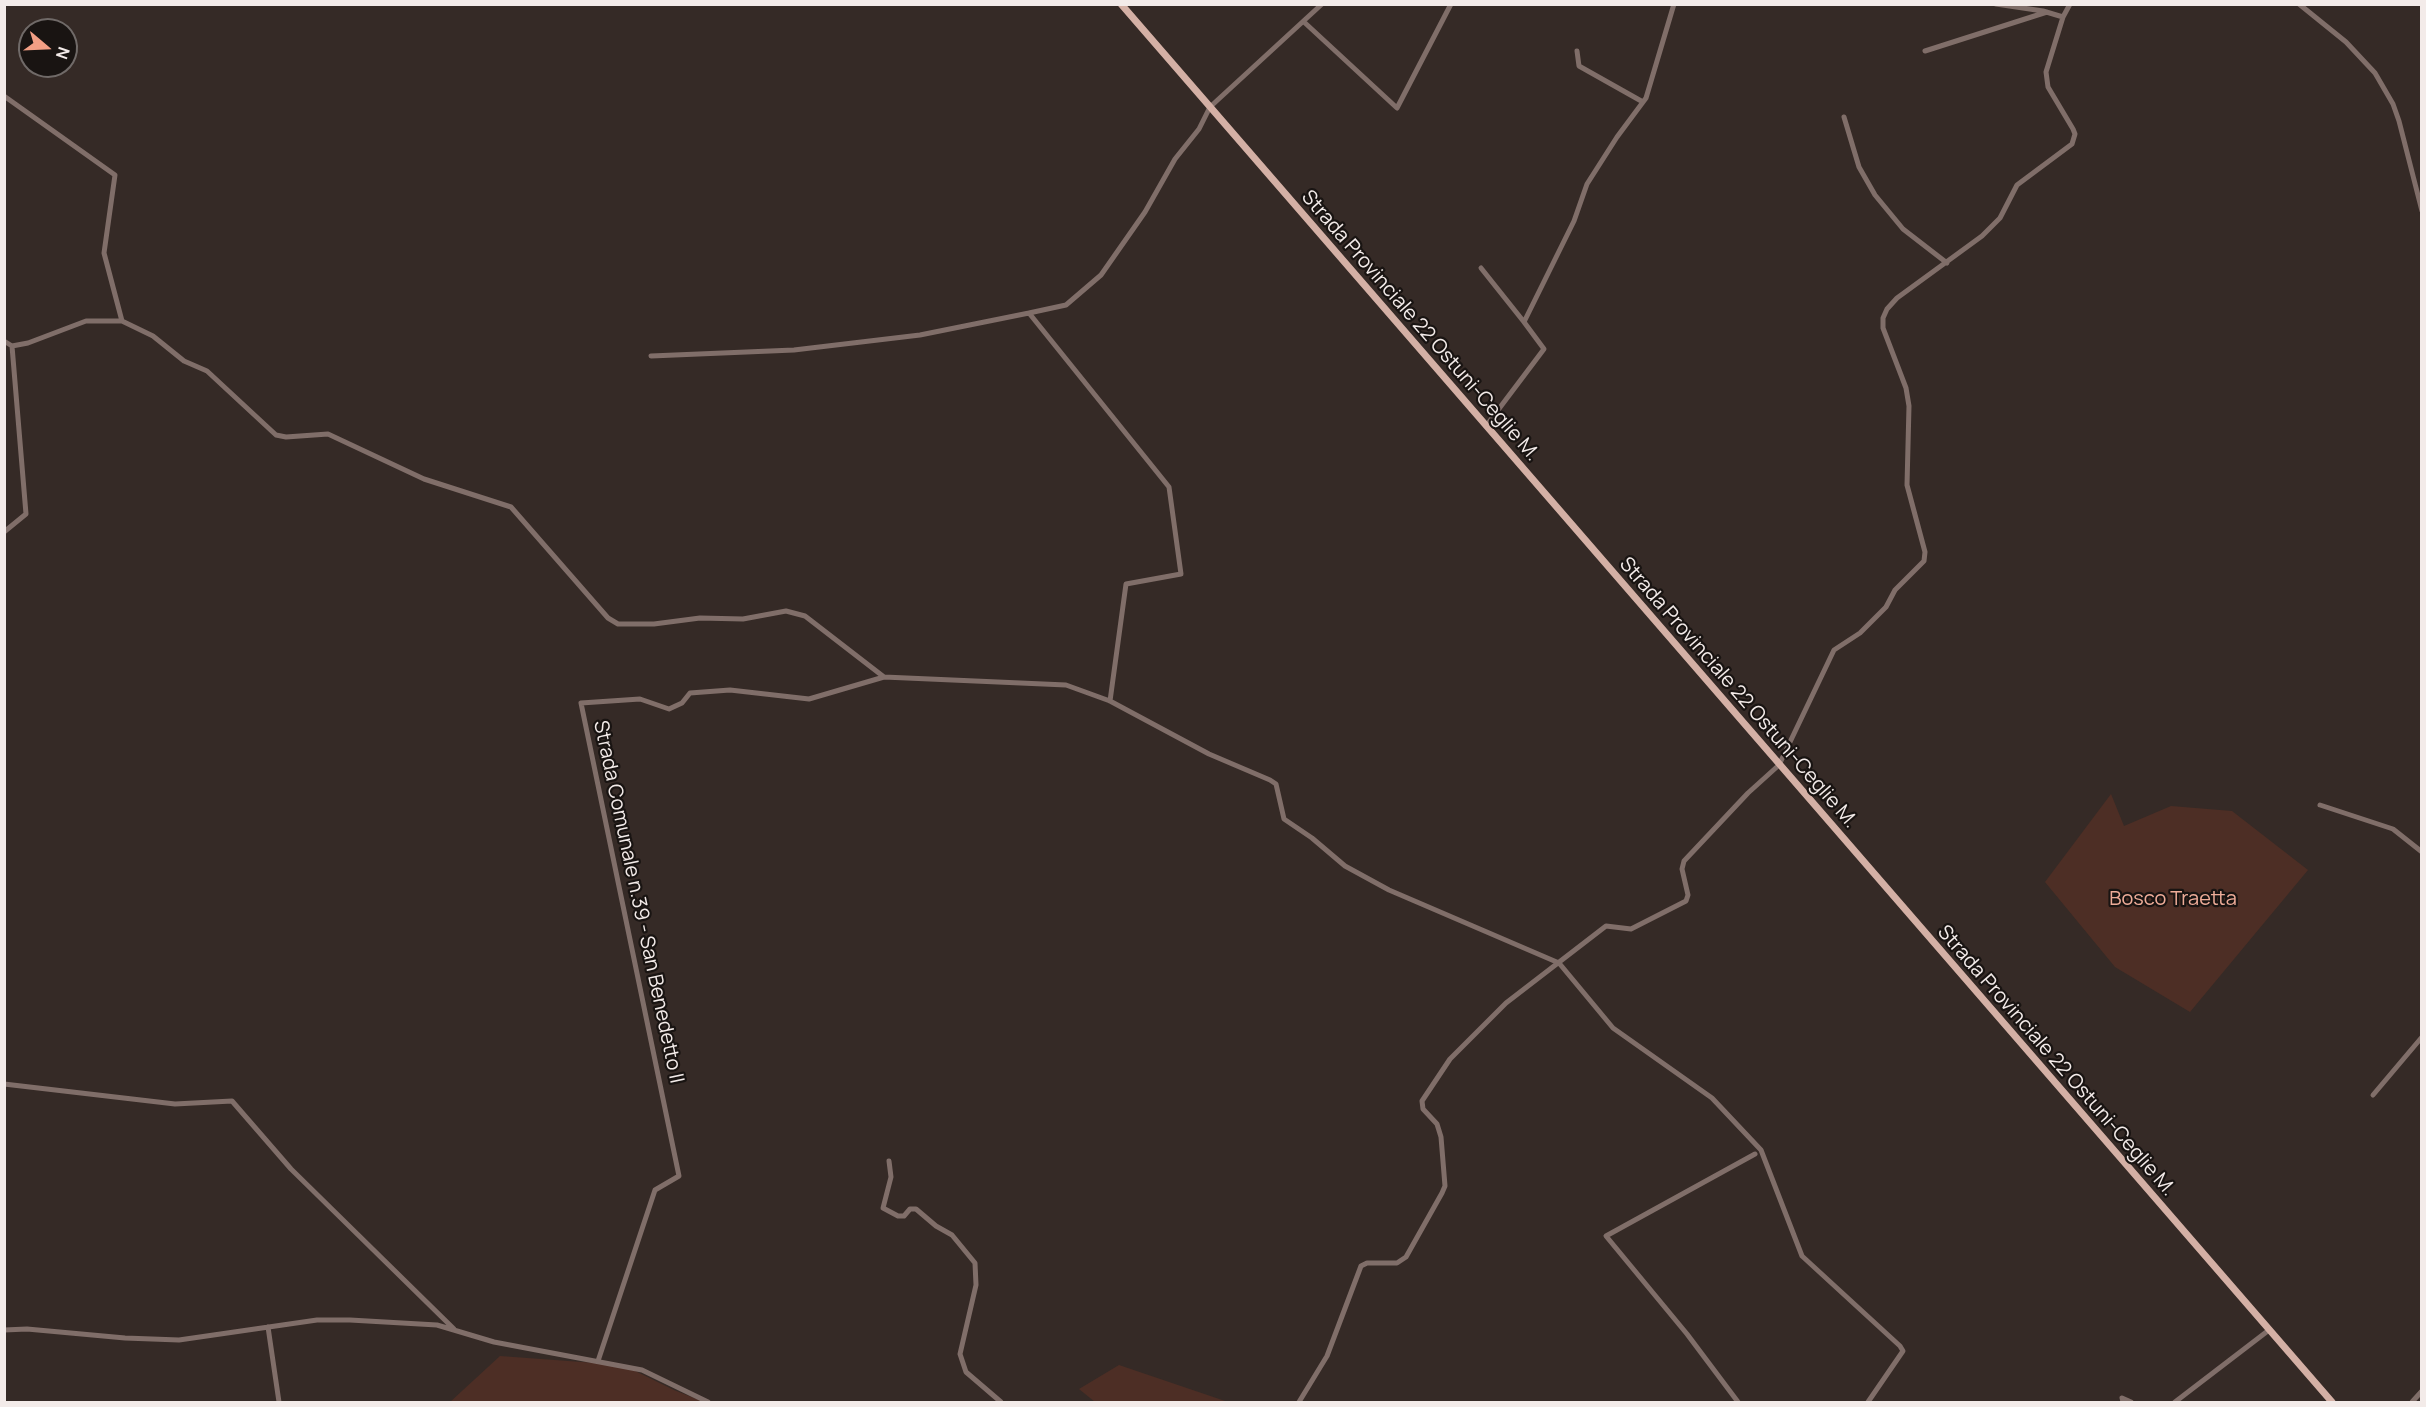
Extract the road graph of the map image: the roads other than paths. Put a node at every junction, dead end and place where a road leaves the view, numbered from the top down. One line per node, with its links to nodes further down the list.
1 (1121, 4): 15 (main road, Strada Provinciale 22 Ostuni-Ceglie M.)
2 (1322, 4): 10 (street)
3 (1450, 4): 10 (street)
4 (1674, 4): 14 (street)
5 (1996, 4): 8 (street)
6 (2070, 4): 9 (street)
7 (2299, 4): 17 (street)
8 (2047, 12): 9 (street); 12 (street)
9 (2063, 17): 18 (street)
10 (1304, 22): 15 (street)
11 (1577, 51): 14 (street)
12 (1925, 51)
13 (4, 96): 21 (street)
14 (1643, 102): 22 (street)
15 (1210, 107): 20 (street); 26 (main road, Strada Provinciale 22 Ostuni-Ceglie M.)
16 (1844, 117): 18 (street)
17 (2421, 211)
18 (1947, 263): 30 (street)
19 (1481, 268): 22 (street)
20 (1029, 313): 25 (street); 29 (street)
21 (122, 321): 24 (street); 28 (street)
22 (1524, 322): 26 (street)
23 (4, 341): 24 (street)
24 (12, 346): 27 (street)
25 (651, 356)
26 (1486, 426): 30 (main road, Strada Provinciale 22 Ostuni-Ceglie M.)
27 (4, 532)
28 (884, 677): 29 (street); 45 (street, Strada Comunale n.39 - San Benedetto II)
29 (1110, 700): 33 (street)
30 (1779, 765): 33 (street); 43 (main road, Strada Provinciale 22 Ostuni-Ceglie M.)
31 (2320, 805): 32 (street)
32 (2421, 852)
33 (1559, 963): 51 (street); 53 (street)
34 (2421, 1037): 36 (street)
35 (4, 1084): 39 (street)
36 (2373, 1095)
37 (1755, 1154): 52 (street)
38 (890, 1161): 50 (street)
39 (440, 1316): 40 (street); 44 (street)
40 (437, 1325): 41 (street); 44 (street)
41 (268, 1327): 42 (street); 48 (street)
42 (4, 1330)
43 (2269, 1330): 55 (street); 56 (main road, Strada Provinciale 22 Ostuni-Ceglie M.)
44 (456, 1331): 45 (street)
45 (598, 1361): 49 (street)
46 (2421, 1390): 57 (street)
47 (2122, 1400): 54 (street)
48 (279, 1402)
49 (708, 1402)
50 (1001, 1402)
51 (1299, 1402)
52 (1738, 1402)
53 (1868, 1402)
54 (2131, 1402)
55 (2175, 1402)
56 (2332, 1402)
57 (2412, 1402)

